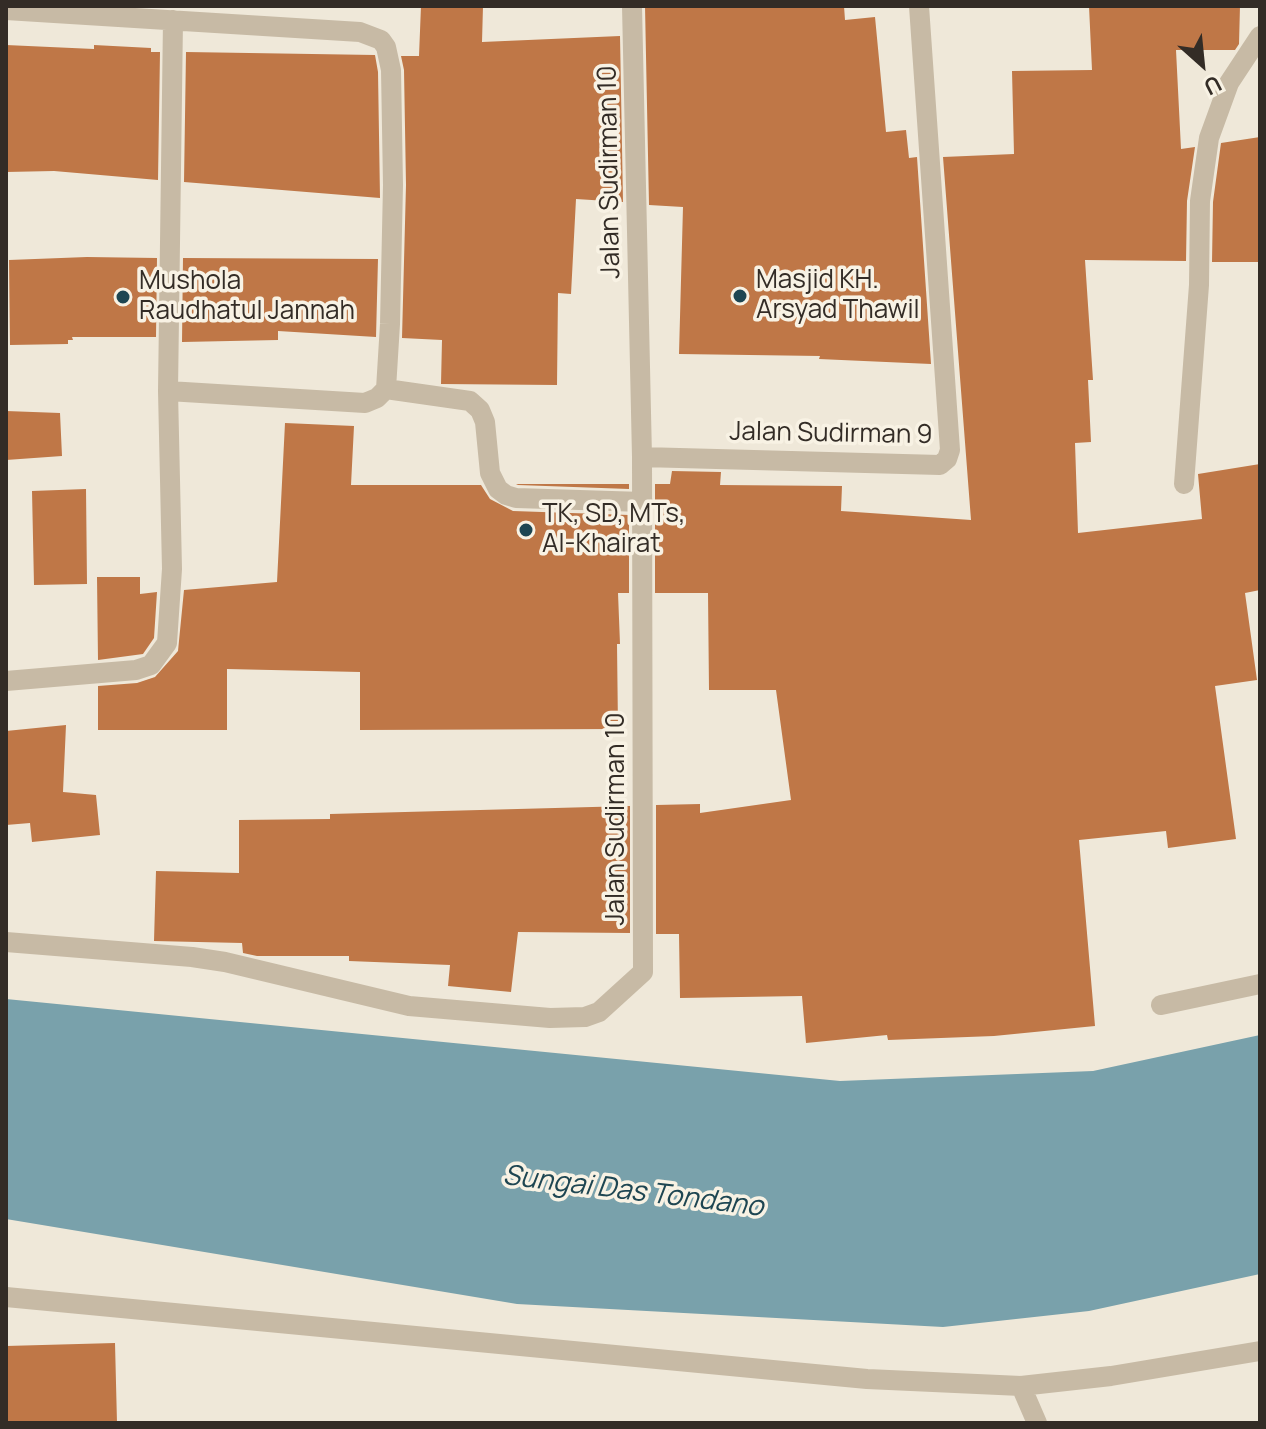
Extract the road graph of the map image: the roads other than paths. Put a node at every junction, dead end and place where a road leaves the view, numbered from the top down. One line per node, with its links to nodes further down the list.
1 (632, 6): 8 (street, Jalan Sudirman 10)
2 (919, 6): 8 (street, Jalan Sudirman 9)
3 (6, 10): 4 (street)
4 (173, 20): 6 (street); 7 (street)
5 (1260, 36): 9 (street)
6 (386, 389): 7 (street); 10 (street)
7 (168, 391): 11 (street)
8 (642, 457): 10 (street, Jalan Sudirman 10)
9 (1184, 484)
10 (643, 502): 12 (street, Jalan Sudirman 10)
11 (6, 681)
12 (6, 942)
13 (1260, 984): 14 (street)
14 (1161, 1005)
15 (6, 1297): 17 (street)
16 (1260, 1351): 17 (street)
17 (1021, 1386): 18 (street)
18 (1037, 1423)

